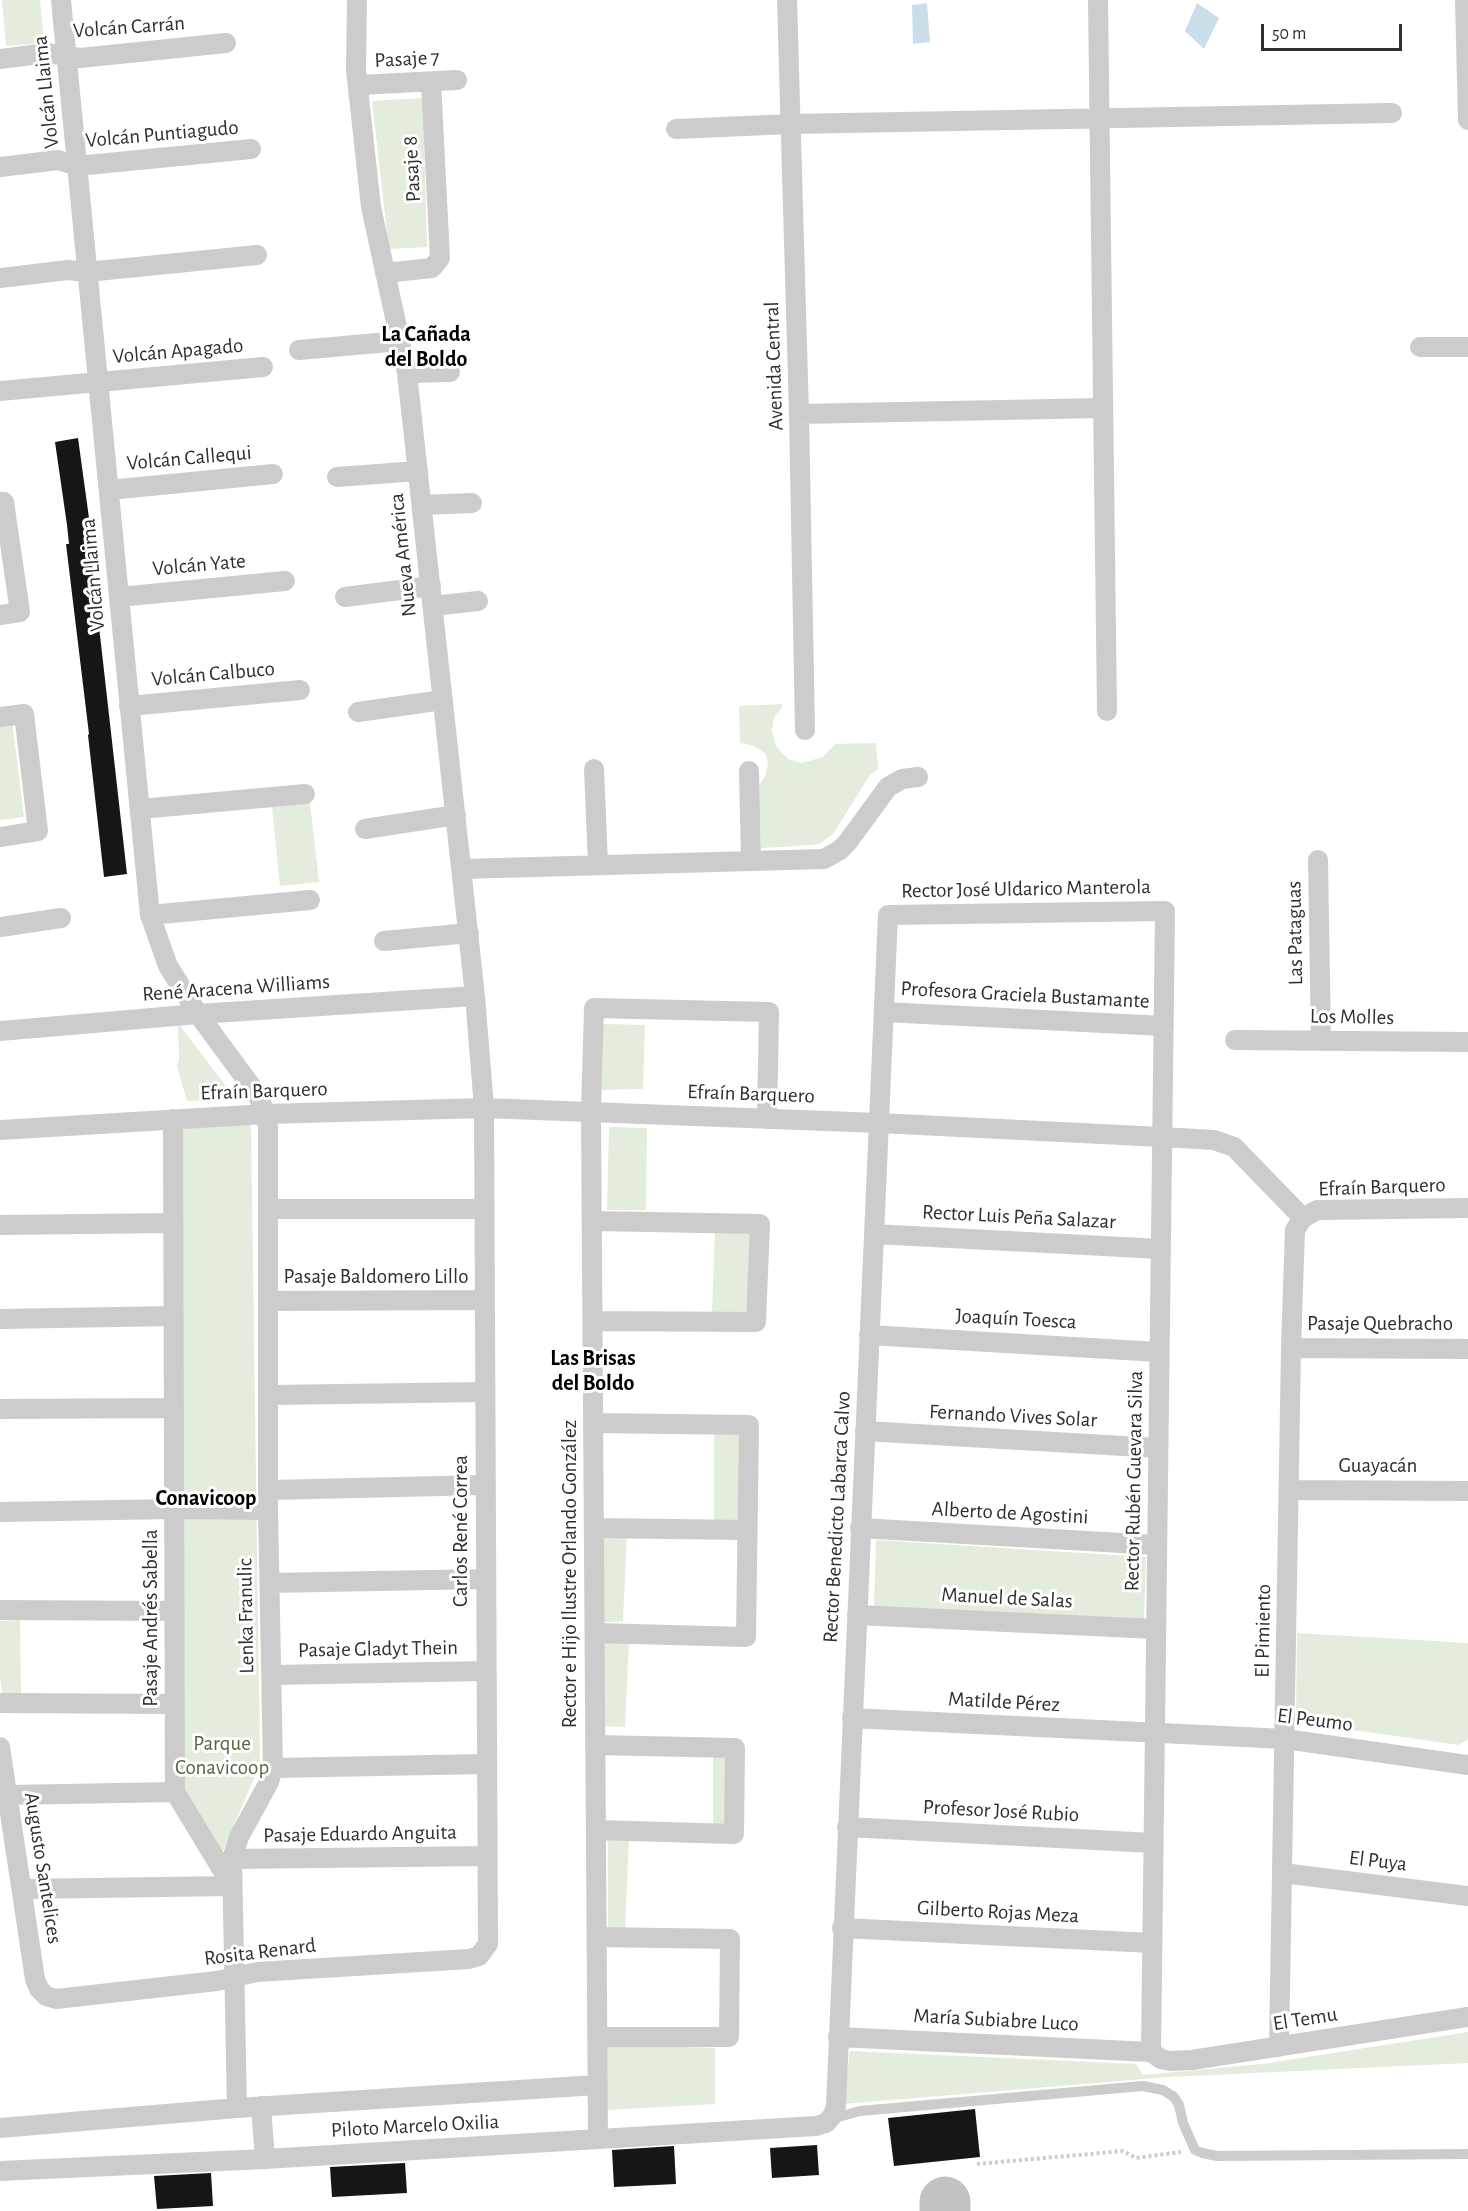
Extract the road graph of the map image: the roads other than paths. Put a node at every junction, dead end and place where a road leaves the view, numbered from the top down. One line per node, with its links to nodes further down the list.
1 (61, 0): 7 (street, Volcán Llaima)
2 (357, 0): 11 (street, Nueva América)
3 (787, 0): 15 (street, Avenida Central)
4 (1098, 0): 13 (street)
5 (1466, 8): 14 (street)
6 (226, 43): 7 (street, Volcán Carrán)
7 (66, 56): 8 (street, Volcán Carrán); 18 (street, Volcán Llaima)
8 (0, 58)
9 (457, 80): 10 (street, Pasaje 7)
10 (432, 82): 11 (street, Pasaje 7); 22 (street, Pasaje 8)
11 (358, 85): 22 (street, Nueva América)
12 (1392, 112): 13 (street)
13 (1100, 118): 15 (street); 33 (street)
14 (1468, 120)
15 (791, 124): 16 (street); 34 (street, Avenida Central)
16 (676, 129)
17 (251, 149): 18 (street, Volcán Puntiagudo)
18 (77, 166): 19 (street, Volcán Puntiagudo); 21 (street, Volcán Llaima)
19 (0, 167)
20 (257, 255): 21 (street)
21 (87, 272): 23 (street); 31 (street, Volcán Llaima)
22 (385, 273): 24 (street, Nueva América)
23 (0, 278)
24 (400, 340): 27 (street); 30 (street, Nueva América)
25 (1420, 347): 26 (street)
26 (1468, 347)
27 (299, 350)
28 (263, 367): 31 (street, Volcán Apagado)
29 (450, 372): 30 (street)
30 (407, 373): 35 (street, Nueva América)
31 (98, 383): 32 (street, Volcán Apagado); 38 (street, Volcán Llaima)
32 (0, 391)
33 (1103, 408): 34 (street); 52 (street)
34 (799, 414): 55 (street, Avenida Central)
35 (418, 471): 37 (street); 41 (street, Nueva América)
36 (273, 474): 38 (street, Volcán Callequi)
37 (337, 477)
38 (109, 490): 44 (street, Volcán Llaima)
39 (0, 502): 48 (street)
40 (472, 503): 41 (street)
41 (422, 505): 43 (street, Nueva América)
42 (285, 581): 44 (street, Volcán Yate)
43 (430, 586): 45 (street); 47 (street, Nueva América)
44 (119, 597): 51 (street, Volcán Llaima)
45 (345, 597)
46 (478, 601): 47 (street)
47 (433, 606): 50 (street, Nueva América)
48 (0, 615)
49 (300, 690): 51 (street, Volcán Calbuco)
50 (443, 700): 53 (street); 61 (street, Nueva América)
51 (129, 706): 60 (street, Volcán Llaima)
52 (1107, 711)
53 (358, 712)
54 (0, 717): 63 (street)
55 (805, 730)
56 (594, 769): 66 (street)
57 (749, 771): 64 (street)
58 (918, 777): 64 (street)
59 (305, 794): 60 (street)
60 (140, 809): 70 (street, Volcán Llaima)
61 (456, 815): 62 (street); 67 (street, Nueva América)
62 (365, 829)
63 (0, 837)
64 (751, 861): 66 (street)
65 (1318, 861): 82 (street, Las Pataguas)
66 (598, 864): 67 (street)
67 (462, 869): 74 (street, Nueva América)
68 (310, 900): 70 (street)
69 (1165, 910): 71 (street, Rector José Uldarico Manterola); 79 (street, Rector Rubén Guevara Silva)
70 (150, 915): 78 (street, Volcán Llaima)
71 (888, 915): 77 (street, Rector Benedicto Labarca Calvo)
72 (61, 918): 73 (street)
73 (0, 927)
74 (469, 933): 75 (street); 76 (street, Nueva América)
75 (384, 941)
76 (476, 996): 78 (street, René Aracena Williams); 84 (street, Nueva América)
77 (884, 1012): 79 (street, Profesora Graciela Bustamante); 89 (street, Rector Benedicto Labarca Calvo)
78 (198, 1014): 80 (street, René Aracena Williams); 86 (street, Volcán Llaima)
79 (1164, 1026): 91 (street, Rector Rubén Guevara Silva)
80 (0, 1031)
81 (1235, 1040): 82 (street, Los Molles)
82 (1321, 1041): 83 (street, Los Molles)
83 (1468, 1042)
84 (484, 1108): 85 (street, Efraín Barquero); 86 (street, Efraín Barquero); 94 (street, Carlos René Correa)
85 (591, 1112): 88 (street, Efraín Barquero); 88 (street, Rector e Hijo Ilustre Orlando González); 96 (street, Rector e Hijo Ilustre Orlando González)
86 (266, 1114): 87 (street, Efraín Barquero); 93 (street, Lenka Franulic)
87 (173, 1119): 90 (street, Efraín Barquero); 97 (street, Pasaje Andrés Sabella)
88 (767, 1119): 89 (street, Efraín Barquero)
89 (879, 1123): 91 (street, Efraín Barquero); 99 (street, Rector Benedicto Labarca Calvo)
90 (0, 1130)
91 (1162, 1137): 95 (street, Efraín Barquero); 100 (street, Rector Rubén Guevara Silva)
92 (1468, 1208): 95 (street, Efraín Barquero)
93 (268, 1209): 94 (street); 102 (street, Lenka Franulic)
94 (484, 1209): 101 (street, Carlos René Correa)
95 (1303, 1218): 107 (street, El Pimiento)
96 (593, 1221): 105 (street, Rector e Hijo Ilustre Orlando González); 105 (street)
97 (172, 1223): 98 (street); 103 (street, Pasaje Andrés Sabella)
98 (0, 1225)
99 (874, 1234): 100 (street, Rector Luis Peña Salazar); 106 (street, Rector Benedicto Labarca Calvo)
100 (1161, 1249): 109 (street, Rector Rubén Guevara Silva)
101 (484, 1300): 102 (street, Pasaje Baldomero Lillo); 110 (street, Carlos René Correa)
102 (269, 1301): 111 (street, Lenka Franulic)
103 (173, 1316): 104 (street); 112 (street, Pasaje Andrés Sabella)
104 (0, 1319)
105 (593, 1321): 114 (street, Rector e Hijo Ilustre Orlando González)
106 (869, 1335): 109 (street, Joaquín Toesca); 115 (street, Rector Benedicto Labarca Calvo)
107 (1291, 1348): 108 (street, Pasaje Quebracho); 119 (street, El Pimiento)
108 (1468, 1349)
109 (1160, 1352): 116 (street, Rector Rubén Guevara Silva)
110 (485, 1392): 111 (street); 117 (street, Carlos René Correa)
111 (269, 1395): 118 (street, Lenka Franulic)
112 (173, 1408): 113 (street); 121 (street, Pasaje Andrés Sabella)
113 (0, 1409)
114 (594, 1423): 124 (street, Rector e Hijo Ilustre Orlando González); 126 (street)
115 (865, 1431): 116 (street, Fernando Vives Solar); 125 (street, Rector Benedicto Labarca Calvo)
116 (1158, 1448): 127 (street, Rector Rubén Guevara Silva)
117 (485, 1485): 118 (street); 128 (street, Carlos René Correa)
118 (269, 1490): 122 (street, Lenka Franulic)
119 (1288, 1490): 120 (street, Guayacán); 141 (street, El Pimiento)
120 (1468, 1491)
121 (174, 1509): 122 (street); 123 (street); 131 (street, Pasaje Andrés Sabella)
122 (268, 1510): 129 (street, Lenka Franulic)
123 (0, 1512)
124 (594, 1528): 126 (street); 134 (street, Rector e Hijo Ilustre Orlando González)
125 (860, 1528): 127 (street, Alberto de Agostini); 132 (street, Rector Benedicto Labarca Calvo)
126 (747, 1530): 134 (street)
127 (1157, 1545): 133 (street, Rector Rubén Guevara Silva)
128 (485, 1579): 129 (street); 135 (street, Carlos René Correa)
129 (269, 1583): 136 (street, Lenka Franulic)
130 (0, 1610): 131 (street)
131 (175, 1611): 138 (street, Pasaje Andrés Sabella)
132 (856, 1615): 133 (street, Manuel de Salas); 139 (street, Rector Benedicto Labarca Calvo)
133 (1156, 1629): 140 (street, Rector Rubén Guevara Silva)
134 (595, 1633): 142 (street, Rector e Hijo Ilustre Orlando González)
135 (486, 1671): 136 (street, Pasaje Gladyt Thein); 144 (street, Carlos René Correa)
136 (271, 1675): 146 (street, Lenka Franulic)
137 (0, 1703): 138 (street)
138 (175, 1704): 147 (street, Pasaje Andrés Sabella)
139 (852, 1718): 140 (street, Matilde Pérez); 149 (street, Rector Benedicto Labarca Calvo)
140 (1155, 1733): 141 (street, El Peumo); 151 (street, Rector Rubén Guevara Silva)
141 (1285, 1739): 145 (street, El Peumo); 154 (street, El Pimiento)
142 (595, 1745): 150 (street, Rector e Hijo Ilustre Orlando González); 150 (street)
143 (0, 1747): 148 (street, Augusto Santelices)
144 (486, 1764): 146 (street); 152 (street, Carlos René Correa)
145 (1468, 1765)
146 (273, 1767): 153 (street, Lenka Franulic)
147 (175, 1792): 148 (street); 155 (street)
148 (8, 1795): 156 (street, Augusto Santelices)
149 (847, 1827): 151 (street, Profesor José Rubio); 158 (street, Rector Benedicto Labarca Calvo)
150 (596, 1830): 159 (street, Rector e Hijo Ilustre Orlando González)
151 (1153, 1843): 160 (street, Rector Rubén Guevara Silva)
152 (487, 1856): 153 (street, Pasaje Eduardo Anguita); 161 (street, Carlos René Correa)
153 (232, 1859): 155 (street, Lenka Franulic)
154 (1282, 1873): 157 (street, El Puya); 167 (street, El Pimiento)
155 (232, 1886): 156 (street); 162 (street, Lenka Franulic)
156 (23, 1889): 163 (street, Augusto Santelices)
157 (1468, 1896)
158 (842, 1928): 160 (street, Gilberto Rojas Meza); 166 (street, Rector Benedicto Labarca Calvo)
159 (597, 1937): 165 (street, Rector e Hijo Ilustre Orlando González); 165 (street)
160 (1152, 1943): 168 (street, Rector Rubén Guevara Silva)
161 (483, 1952): 162 (street, Rosita Renard)
162 (236, 1977): 163 (street, Rosita Renard); 171 (street, Lenka Franulic)
163 (42, 1994)
164 (1468, 2017): 167 (street, El Temu)
165 (597, 2037): 169 (street, Rector e Hijo Ilustre Orlando González)
166 (838, 2037): 168 (street, María Subiabre Luco); 172 (street, Rector Benedicto Labarca Calvo)
167 (1279, 2047): 168 (street, El Temu)
168 (1150, 2052)
169 (597, 2085): 170 (street, Piloto Marcelo Oxilia); 174 (street, Rector e Hijo Ilustre Orlando González)
170 (261, 2106): 171 (street, Piloto Marcelo Oxilia); 176 (street)
171 (237, 2108): 173 (street, Piloto Marcelo Oxilia)
172 (830, 2119): 174 (street, Piloto Marcelo Oxilia); 175 (lane)
173 (0, 2128)
174 (598, 2139): 176 (street, Piloto Marcelo Oxilia)
175 (1468, 2154)
176 (265, 2159): 177 (street, Piloto Marcelo Oxilia)
177 (0, 2171)

